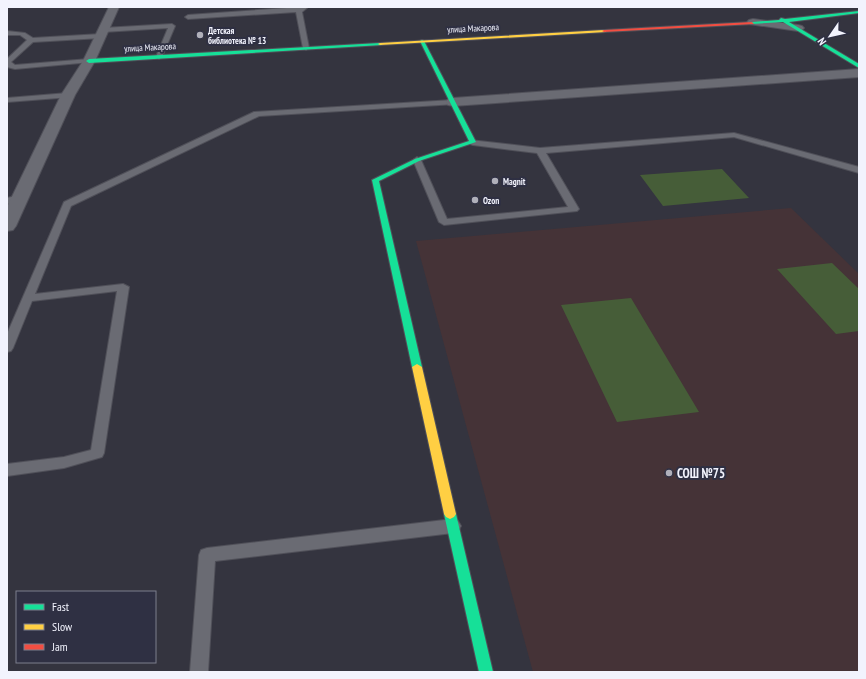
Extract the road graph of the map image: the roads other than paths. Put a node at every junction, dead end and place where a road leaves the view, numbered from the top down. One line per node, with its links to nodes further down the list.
1 (114, 7): 11 (street)
2 (303, 9): 5 (lane); 14 (lane)
3 (766, 11): 6 (street)
4 (859, 12): 6 (street, улица Макарова)
5 (182, 19): 11 (lane); 15 (lane)
6 (784, 21): 7 (street, улица Макарова); 9 (street)
7 (753, 22): 9 (street); 13 (street, улица Макарова)
8 (823, 26): 9 (street)
9 (798, 28): 17 (street)
10 (7, 33): 12 (lane)
11 (102, 33): 12 (lane); 16 (street)
12 (31, 40): 16 (lane)
13 (422, 41): 14 (street, улица Макарова); 21 (street)
14 (306, 48): 15 (street, улица Макарова)
15 (159, 57): 16 (street, улица Макарова)
16 (89, 61): 19 (street)
17 (859, 66)
18 (859, 73): 21 (street)
19 (68, 95): 20 (lane); 26 (street)
20 (7, 100)
21 (453, 102): 22 (street); 28 (lane)
22 (473, 142): 23 (lane); 24 (street)
23 (540, 151): 24 (lane); 25 (lane)
24 (417, 160): 31 (street)
25 (859, 170)
26 (14, 199): 27 (street)
27 (7, 226)
28 (28, 298): 29 (lane); 30 (lane)
29 (7, 348)
30 (7, 470)
31 (453, 526): 32 (lane); 33 (street)
32 (199, 672)
33 (486, 672)

